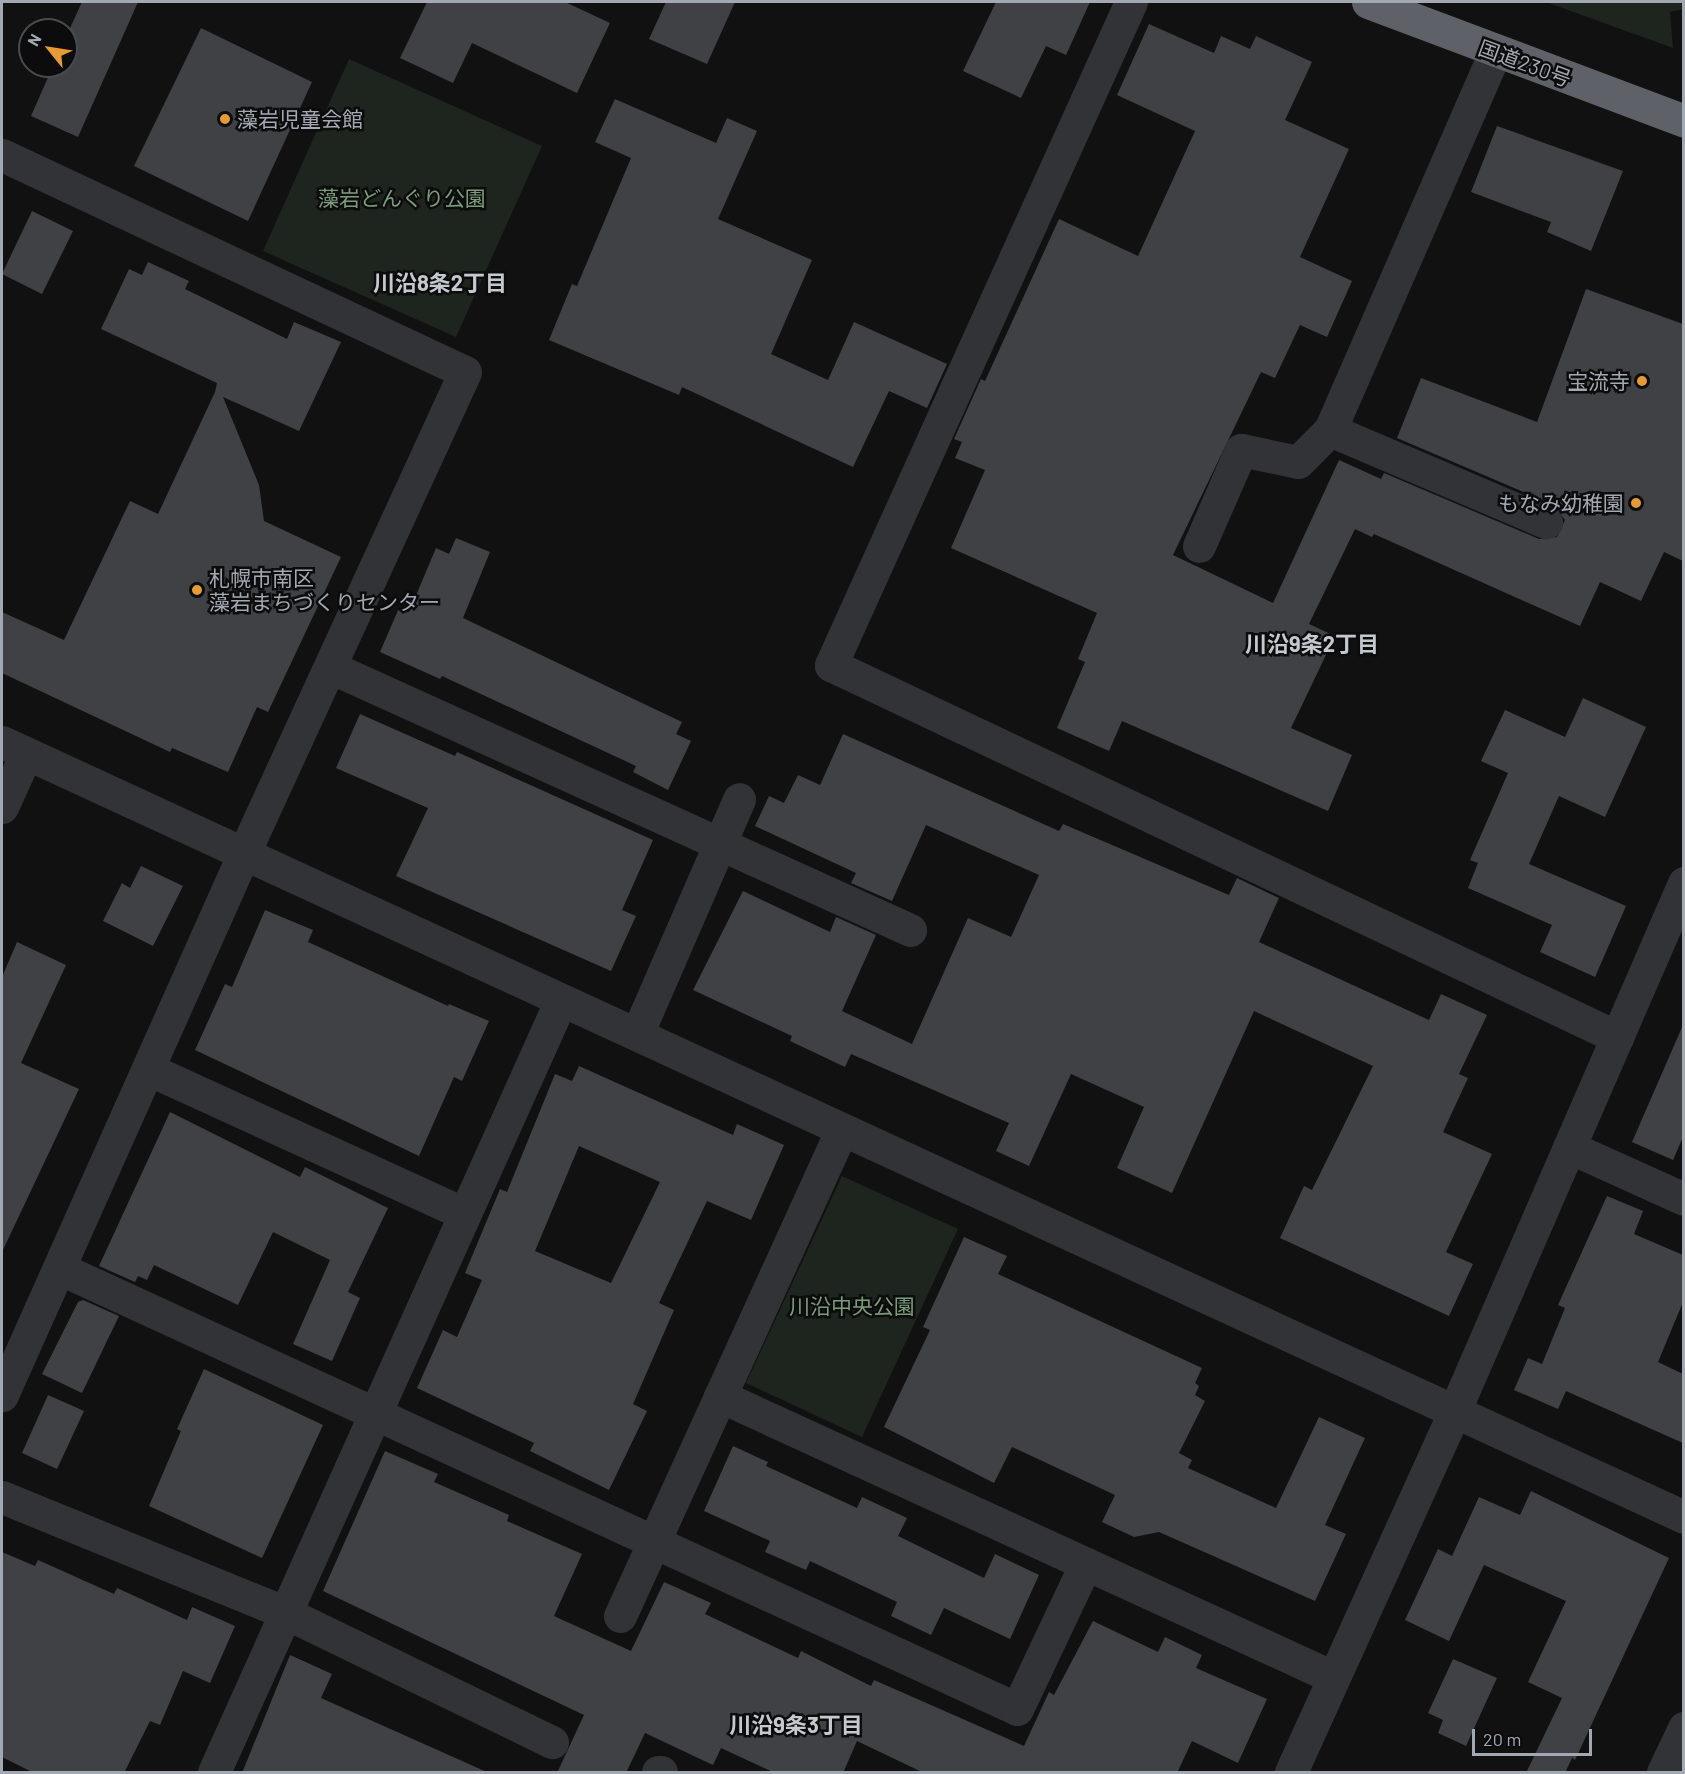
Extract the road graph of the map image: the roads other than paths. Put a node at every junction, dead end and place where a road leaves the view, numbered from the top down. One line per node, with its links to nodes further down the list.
1 (1131, 2): 19 (street)
2 (1368, 2): 3 (highway, 国道230号)
3 (1495, 52): 4 (highway, 国道230号); 6 (street)
4 (1683, 121)
5 (2, 155): 9 (street)
6 (1330, 430): 7 (street); 8 (street)
7 (1546, 522)
8 (1199, 546)
9 (330, 667): 13 (street); 14 (street)
10 (14, 748): 12 (street); 14 (street)
11 (739, 799): 13 (street)
12 (2, 807)
13 (719, 843): 16 (street); 18 (street)
14 (244, 853): 17 (street); 20 (street)
15 (1680, 898): 19 (street)
16 (910, 930)
17 (561, 1000): 18 (street); 24 (street)
18 (637, 1034): 21 (street)
19 (1617, 1037): 22 (street)
20 (148, 1069): 24 (street); 25 (street)
21 (842, 1129): 27 (street); 28 (street)
22 (1569, 1147): 23 (street); 28 (street)
23 (1683, 1198)
24 (464, 1214): 29 (street)
25 (61, 1269): 26 (street); 29 (street)
26 (2, 1395)
27 (720, 1396): 32 (street); 33 (street)
28 (1454, 1412): 31 (street); 36 (street)
29 (373, 1414): 32 (street); 34 (street)
30 (2, 1497): 34 (street)
31 (1683, 1517)
32 (653, 1543): 33 (street); 35 (street)
33 (1086, 1563): 36 (street)
34 (284, 1612): 38 (street); 39 (street)
35 (620, 1616)
36 (1334, 1677): 40 (street)
37 (1683, 1728): 41 (street)
38 (552, 1742)
39 (214, 1773)
40 (1291, 1773)
41 (1663, 1773)

